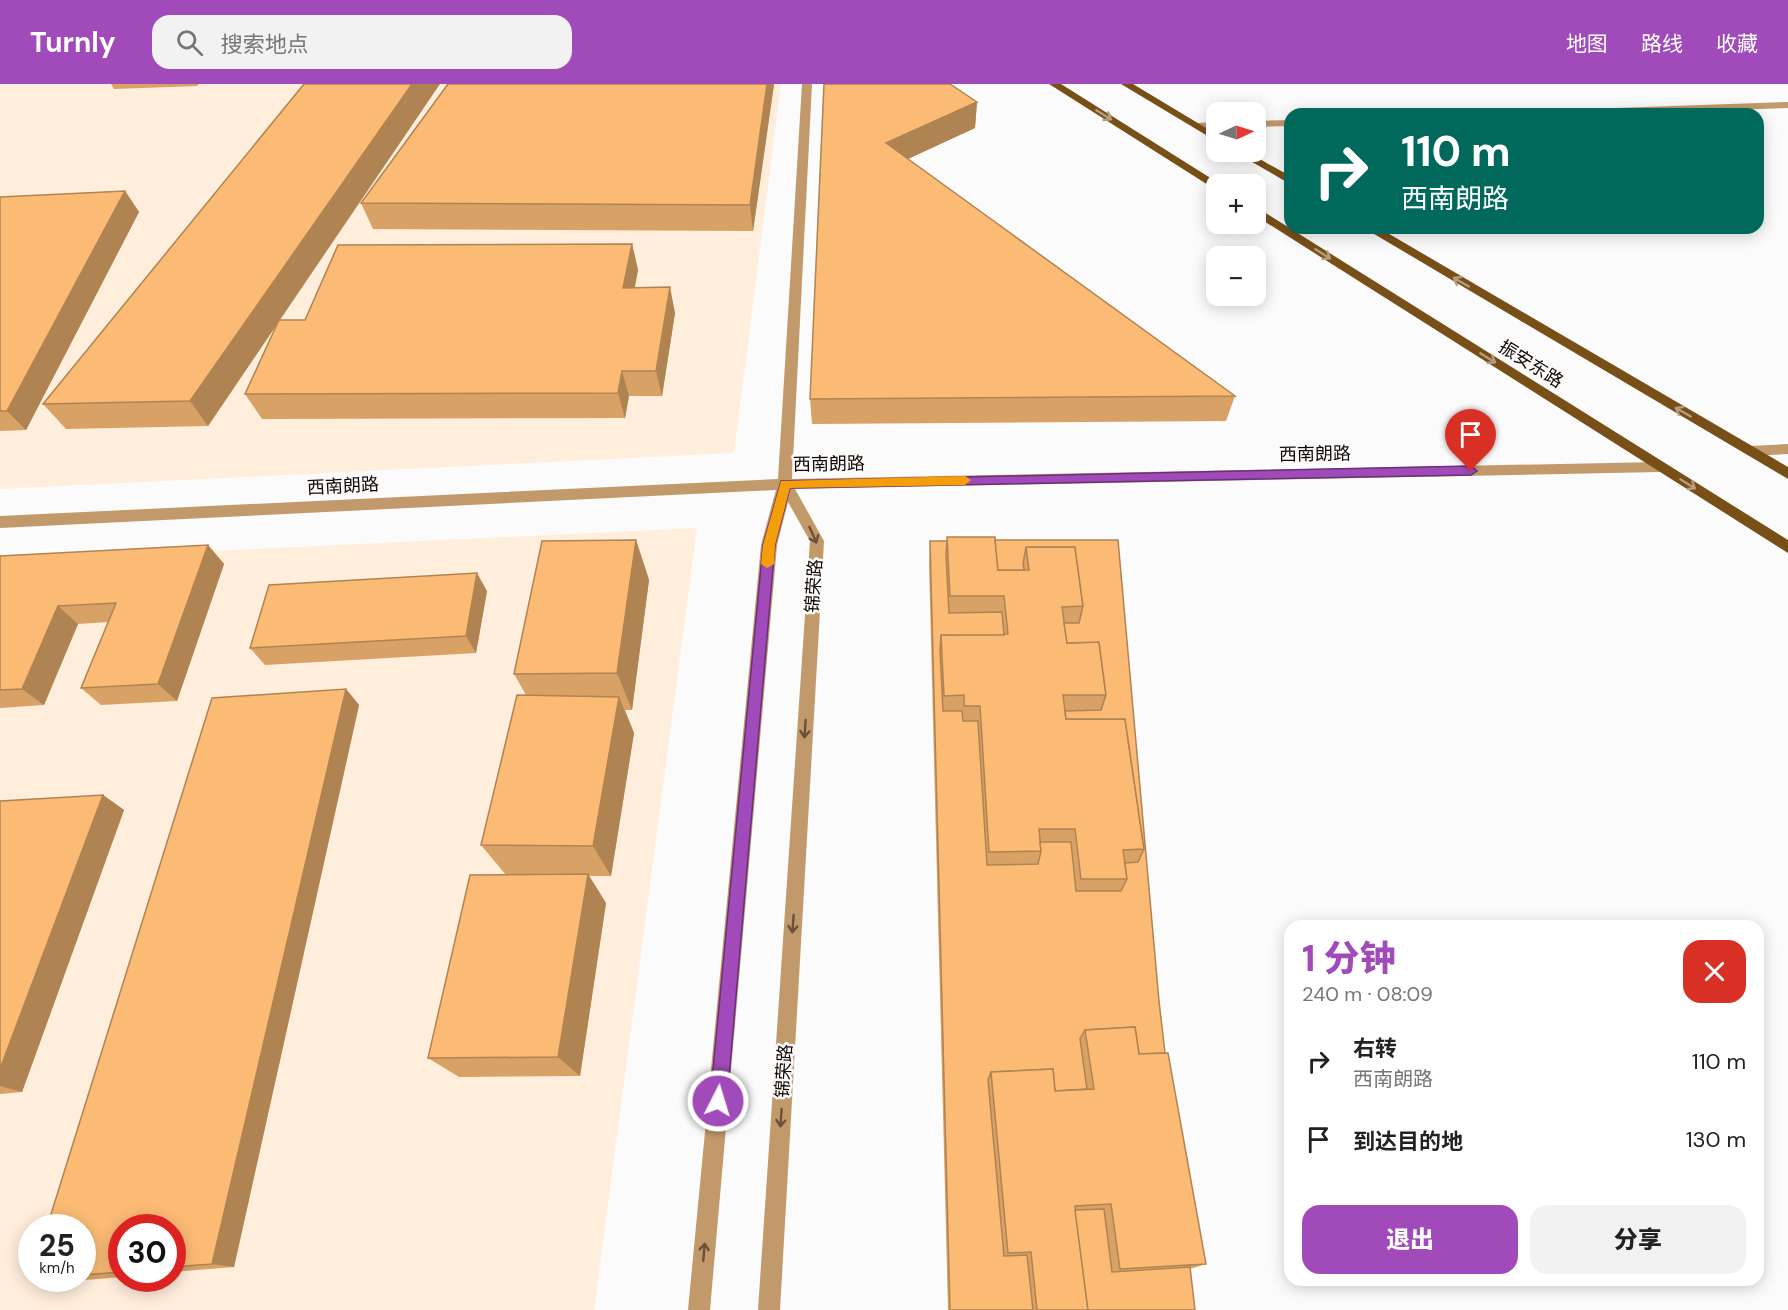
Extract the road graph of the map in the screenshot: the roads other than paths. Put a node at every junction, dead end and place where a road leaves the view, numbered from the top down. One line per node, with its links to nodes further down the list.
1 (807, 84): 22 (street)
2 (1054, 84): 13 (main road, one-way to 13)
3 (1126, 84): 8 (main road)
4 (1788, 105): 5 (street)
5 (1702, 108)
6 (1284, 123): 7 (street)
7 (1266, 124)
8 (1197, 126): 9 (street); 10 (main road)
9 (1206, 126)
10 (1206, 132)
11 (1257, 162): 12 (main road)
12 (1284, 178)
13 (1206, 181)
14 (1266, 217): 15 (main road, 振安东路, one-way to 15)
15 (1284, 229)
16 (1292, 234): 20 (main road, 振安东路, one-way to 20)
17 (1380, 234): 19 (main road, 振安东路, one-way to 17)
18 (1788, 449): 19 (street)
19 (1750, 451): 21 (main road, 振安东路)
20 (1660, 467): 22 (street, 西南朗路); 24 (main road, 振安东路, one-way to 24)
21 (1788, 474)
22 (785, 484): 23 (street, 西南朗路); 25 (street, one-way to 22); 26 (street, 锦荣路, one-way to 26)
23 (0, 522)
24 (1788, 547)
25 (699, 1310)
26 (770, 1310)

